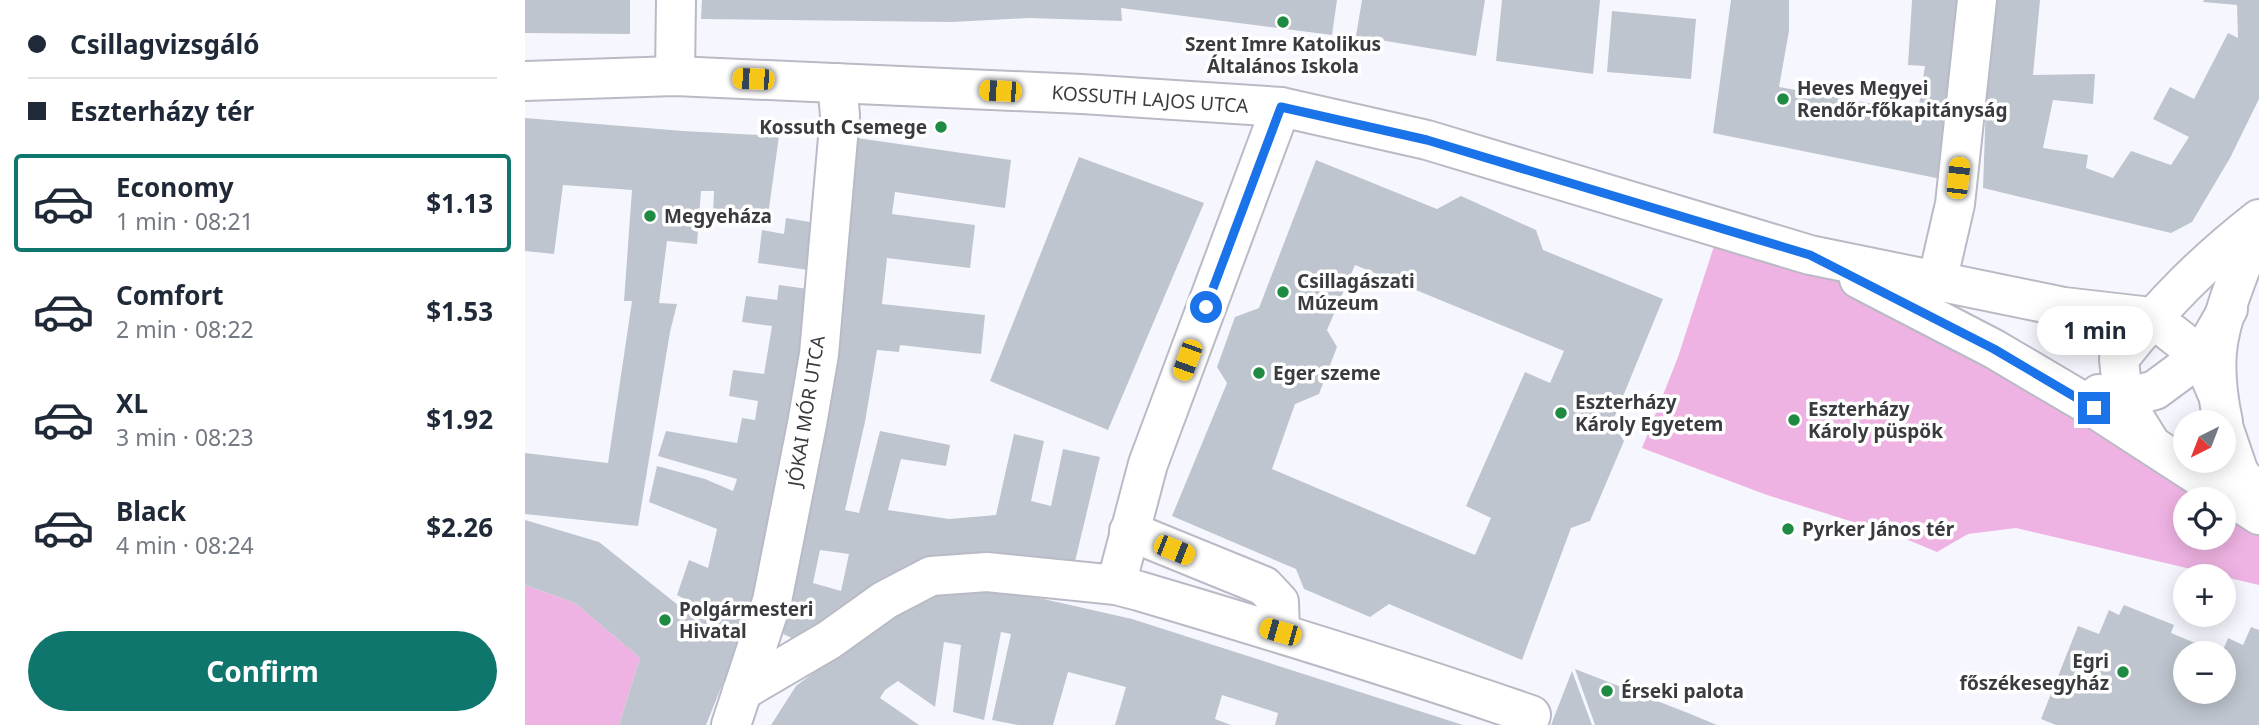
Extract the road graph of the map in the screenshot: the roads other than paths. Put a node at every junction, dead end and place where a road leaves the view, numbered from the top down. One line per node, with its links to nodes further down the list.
1 (675, 0): 3 (street)
2 (1977, 0): 10 (street)
3 (675, 76): 4 (street, KOSSUTH LAJOS UTCA); 5 (street, KOSSUTH LAJOS UTCA)
4 (525, 81)
5 (837, 83): 6 (street, KOSSUTH LAJOS UTCA); 26 (street, JÓKAI MÓR UTCA)
6 (1281, 107): 9 (street, KOSSUTH LAJOS UTCA); 23 (street)
7 (2259, 220): 8 (street); 12 (street)
8 (2215, 253): 11 (street); 13 (street)
9 (1810, 255): 10 (street); 14 (street)
10 (1937, 282): 11 (street)
11 (2064, 307): 13 (street)
12 (2228, 309): 15 (street); 18 (street)
13 (2151, 317): 15 (street); 16 (street)
14 (1994, 349): 16 (street); 19 (street)
15 (2201, 356): 16 (street); 17 (street)
16 (2123, 398): 19 (street)
17 (2219, 410)
18 (2221, 410)
19 (2154, 449): 22 (street)
20 (2237, 467): 21 (street)
21 (2259, 497)
22 (2259, 515)
23 (1129, 531): 24 (street); 25 (street)
24 (1129, 598): 25 (street); 26 (street)
25 (1280, 632): 27 (street)
26 (737, 708)
27 (1529, 720)

